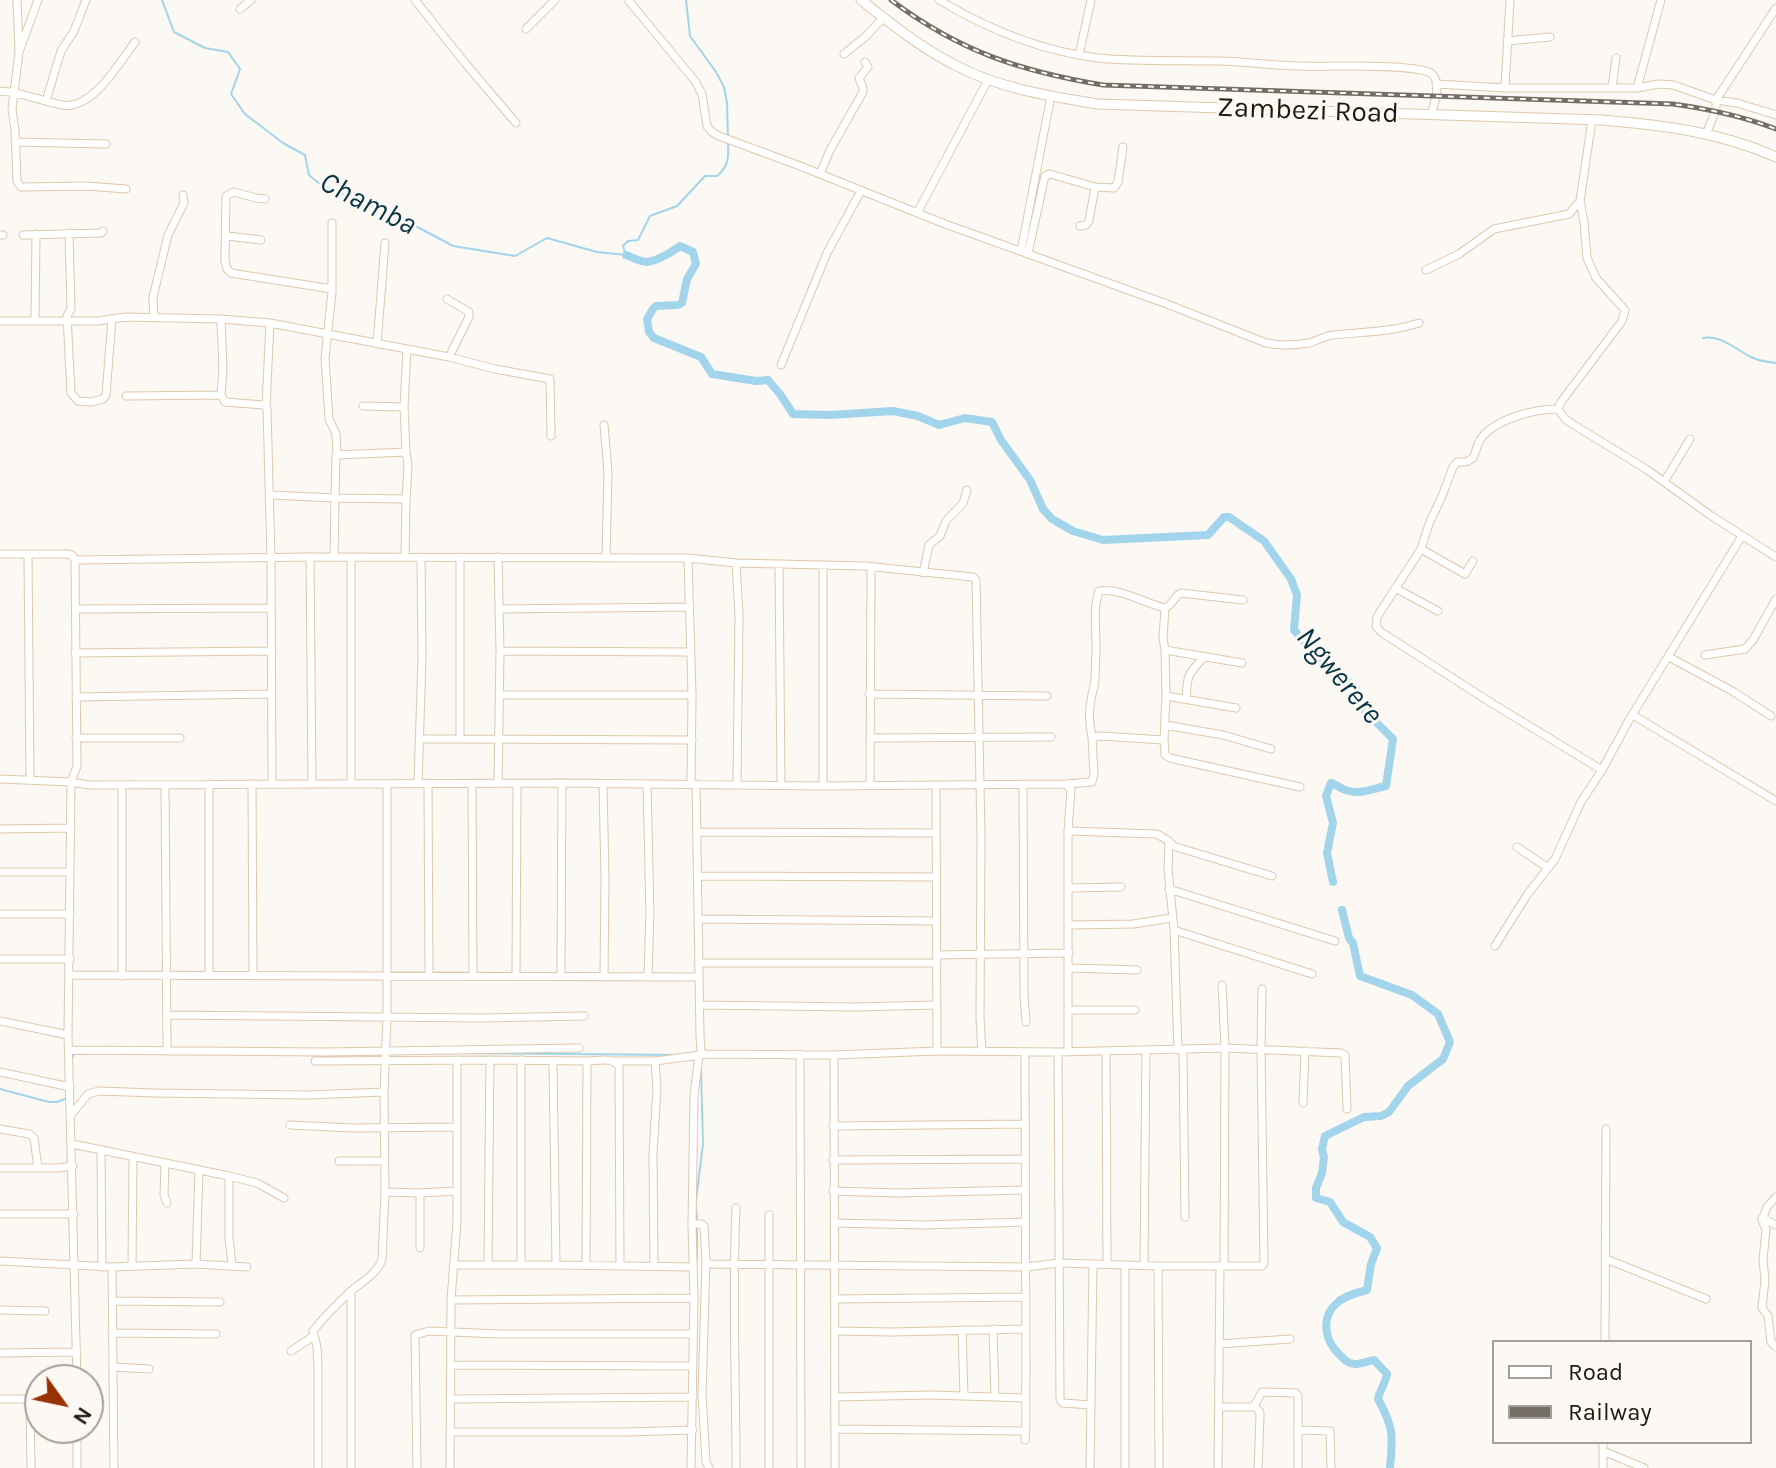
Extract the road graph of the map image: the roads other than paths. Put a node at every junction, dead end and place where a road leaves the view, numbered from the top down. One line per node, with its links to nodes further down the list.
1 (17, 0): 20 (street)
2 (38, 0): 20 (street)
3 (86, 0): 34 (street)
4 (251, 0): 14 (street)
5 (415, 0): 38 (street)
6 (555, 0): 16 (street)
7 (628, 0): 44 (street)
8 (861, 0): 15 (main road, Zambezi Road)
9 (939, 0): 22 (street)
10 (1091, 0): 22 (street)
11 (1510, 0): 18 (street)
12 (1661, 0): 29 (street)
13 (1776, 8): 33 (street)
14 (240, 9)
15 (883, 18): 21 (street); 25 (main road, Zambezi Road)
16 (526, 29)
17 (1550, 37): 18 (street)
18 (1507, 41): 27 (street)
19 (135, 42): 34 (street)
20 (19, 52): 31 (street)
21 (844, 54)
22 (1079, 55): 26 (street)
23 (1616, 58): 28 (street)
24 (865, 62): 44 (street)
25 (988, 80): 32 (main road, Zambezi Road); 51 (street)
26 (1436, 84): 27 (street); 35 (street)
27 (1505, 88): 28 (street)
28 (1612, 88): 29 (street)
29 (1637, 88): 33 (street)
30 (0, 91): 31 (street)
31 (14, 92): 34 (street); 40 (street)
32 (1051, 96): 35 (main road, Zambezi Road); 61 (street)
33 (1716, 100): 36 (street); 39 (street)
34 (46, 101)
35 (1431, 115): 37 (main road, Zambezi Road)
36 (1776, 115)
37 (1592, 120): 39 (main road, Zambezi Road); 50 (street)
38 (516, 123)
39 (1706, 134): 43 (main road, Zambezi Road)
40 (15, 142): 41 (street); 46 (street)
41 (106, 144)
42 (1123, 147): 45 (street)
43 (1776, 157)
44 (820, 174): 47 (street)
45 (1095, 187): 53 (street); 61 (street)
46 (126, 189)
47 (861, 191): 51 (street); 77 (street)
48 (183, 195): 65 (street)
49 (265, 199): 58 (street)
50 (1580, 201): 62 (street); 83 (street)
51 (917, 213): 61 (street)
52 (332, 223): 63 (street)
53 (1080, 226)
54 (103, 231): 55 (street)
55 (69, 233): 56 (street); 70 (street)
56 (36, 234): 57 (street); 68 (street)
57 (23, 235)
58 (227, 236): 59 (street); 63 (street)
59 (261, 240)
60 (385, 243): 74 (street)
61 (1024, 252): 72 (street)
62 (1426, 270)
63 (332, 289): 73 (street)
64 (447, 299): 76 (street)
65 (154, 317): 66 (street); 67 (street)
66 (112, 319): 70 (street); 70 (street)
67 (221, 319): 71 (street); 78 (street)
68 (35, 320): 69 (street); 70 (street)
69 (0, 321)
70 (69, 321)
71 (270, 323): 73 (street); 80 (street)
72 (1419, 323)
73 (327, 334): 74 (street); 88 (street)
74 (377, 344): 75 (street)
75 (407, 349): 76 (street); 82 (street)
76 (449, 357): 85 (street)
77 (781, 365)
78 (221, 395): 79 (street); 80 (street)
79 (126, 396)
80 (266, 406): 91 (street)
81 (363, 406): 82 (street)
82 (404, 407): 87 (street)
83 (1558, 409): 89 (street); 95 (street)
84 (604, 425): 107 (street)
85 (551, 436)
86 (1690, 439): 89 (street)
87 (406, 452): 88 (street); 93 (street)
88 (337, 454): 92 (street)
89 (1664, 482): 94 (street)
90 (967, 490): 115 (street)
91 (270, 495): 92 (street); 105 (street)
92 (335, 498): 93 (street); 99 (street)
93 (406, 499): 100 (street)
94 (1742, 536): 104 (street); 132 (street)
95 (1421, 549): 110 (street); 116 (street)
96 (0, 554): 97 (street)
97 (28, 554): 109 (street); 161 (street)
98 (310, 557): 99 (street); 105 (street); 170 (street)
99 (334, 557): 106 (street)
100 (405, 557): 101 (street); 106 (street)
101 (421, 557): 102 (street); 154 (street)
102 (460, 557): 103 (street); 155 (street)
103 (498, 557): 107 (street); 123 (street)
104 (1776, 557)
105 (271, 558): 109 (street); 120 (street)
106 (351, 558): 171 (street)
107 (606, 558): 108 (street)
108 (688, 558): 111 (street); 119 (street)
109 (75, 560): 122 (street)
110 (1473, 561)
111 (736, 563): 112 (street); 181 (street)
112 (779, 564): 113 (street); 182 (street)
113 (823, 566): 114 (street); 186 (street)
114 (871, 568): 115 (street); 135 (street)
115 (923, 573): 138 (street)
116 (1395, 588): 124 (street); 159 (street)
117 (1776, 599): 130 (street)
118 (1243, 600): 121 (street)
119 (690, 607): 123 (street); 128 (street)
120 (271, 608): 122 (street); 126 (street)
121 (1165, 608): 125 (street); 149 (street)
122 (76, 609): 129 (street)
123 (499, 609): 127 (street)
124 (1438, 611)
125 (1165, 650): 131 (street); 140 (street)
126 (272, 651): 129 (street); 134 (street)
127 (500, 651): 128 (street); 136 (street)
128 (691, 652): 137 (street)
129 (75, 653): 141 (street)
130 (1705, 655)
131 (1204, 657): 133 (street); 142 (street)
132 (1669, 657): 144 (street); 145 (street)
133 (1242, 663)
134 (272, 694): 141 (street); 169 (street)
135 (869, 694): 138 (street); 153 (street)
136 (499, 695): 137 (street); 152 (street)
137 (692, 695): 156 (street)
138 (979, 695): 139 (street); 147 (street)
139 (1047, 696)
140 (1166, 696): 142 (street); 146 (street)
141 (76, 697): 150 (street)
142 (1186, 699): 143 (street)
143 (1236, 708)
144 (1633, 715): 159 (street); 189 (street)
145 (1771, 716)
146 (1165, 725): 157 (street); 158 (street)
147 (978, 736): 148 (street); 153 (street); 184 (street)
148 (1051, 737)
149 (1092, 737): 157 (street); 178 (street)
150 (76, 738): 151 (street); 162 (street)
151 (180, 738)
152 (499, 738): 155 (street); 156 (street); 174 (street)
153 (870, 738): 183 (street)
154 (420, 739): 155 (street); 163 (street)
155 (460, 739)
156 (692, 740): 177 (street)
157 (1164, 740): 188 (street)
158 (1271, 749)
159 (1602, 770): 197 (street)
160 (0, 779): 161 (street)
161 (30, 779): 162 (street)
162 (71, 782): 179 (street); 190 (street)
163 (418, 783): 164 (street); 172 (street)
164 (428, 783): 173 (street); 231 (street)
165 (517, 783): 166 (street); 174 (street); 233 (street)
166 (562, 783): 175 (street); 234 (street)
167 (209, 784): 168 (street); 180 (street); 226 (street)
168 (252, 784): 169 (street); 227 (street)
169 (272, 784): 170 (street)
170 (312, 784): 171 (street)
171 (351, 784): 172 (street)
172 (387, 784): 230 (street)
173 (472, 784): 174 (street); 232 (street)
174 (498, 784)
175 (603, 784): 176 (street); 235 (street)
176 (647, 784): 177 (street); 236 (street)
177 (694, 784): 181 (street); 193 (street)
178 (1066, 784): 185 (street); 192 (street)
179 (122, 785): 180 (street); 228 (street)
180 (165, 785): 229 (street)
181 (737, 785): 182 (street)
182 (781, 785): 186 (street)
183 (870, 785): 186 (street); 187 (street)
184 (979, 785): 185 (street); 187 (street); 217 (street)
185 (1023, 785): 215 (street)
186 (823, 786)
187 (936, 786): 194 (street)
188 (1300, 787)
189 (1776, 801)
190 (71, 828): 191 (street); 199 (street)
191 (0, 829)
192 (1068, 831): 195 (street); 204 (street)
193 (697, 832): 194 (street); 200 (street)
194 (936, 833): 202 (street)
195 (1169, 841): 201 (street); 205 (street)
196 (1517, 847): 197 (street)
197 (1548, 868): 214 (street)
198 (0, 872): 199 (street)
199 (70, 872): 207 (street)
200 (698, 876): 202 (street); 209 (street)
201 (1272, 876)
202 (936, 877): 210 (street)
203 (1121, 887): 204 (street)
204 (1068, 888): 211 (street)
205 (1169, 889): 208 (street); 213 (street)
206 (0, 914): 207 (street)
207 (70, 914): 219 (street)
208 (1172, 918): 211 (street); 212 (street)
209 (698, 919): 210 (street); 221 (street)
210 (936, 921): 220 (street)
211 (1069, 925): 216 (street)
212 (1174, 930): 224 (street); 254 (street)
213 (1335, 941)
214 (1495, 946)
215 (1024, 952): 216 (street); 217 (street); 248 (street)
216 (1069, 953): 222 (street)
217 (980, 954): 220 (street); 257 (street)
218 (0, 959): 219 (street)
219 (70, 959): 225 (street)
220 (936, 959): 221 (street); 241 (street)
221 (699, 963): 237 (street)
222 (1069, 968): 223 (street); 242 (street)
223 (1137, 970)
224 (1312, 974)
225 (70, 975): 228 (street); 249 (street)
226 (209, 975): 227 (street); 229 (street)
227 (253, 975): 230 (street)
228 (122, 976): 229 (street)
229 (167, 976): 244 (street)
230 (386, 976): 231 (street); 246 (street)
231 (429, 976): 232 (street)
232 (473, 976): 233 (street)
233 (516, 976): 234 (street)
234 (561, 976): 235 (street)
235 (604, 976): 236 (street)
236 (648, 976): 237 (street)
237 (699, 977): 240 (street)
238 (1222, 985): 251 (street)
239 (1262, 989): 252 (street)
240 (700, 1005): 241 (street); 264 (street)
241 (936, 1005): 256 (street)
242 (1068, 1010): 243 (street); 258 (street)
243 (1135, 1010)
244 (167, 1015): 246 (street); 255 (street)
245 (584, 1016): 246 (street)
246 (387, 1017): 267 (street)
247 (0, 1021): 249 (street)
248 (1026, 1022)
249 (68, 1035): 253 (street)
250 (579, 1048): 267 (street)
251 (1225, 1048): 252 (street); 254 (street); 345 (street)
252 (1261, 1049): 261 (street); 345 (street)
253 (70, 1050): 255 (street); 277 (street)
254 (1180, 1050): 260 (street); 314 (street)
255 (167, 1051): 267 (street)
256 (937, 1051): 257 (street); 266 (street)
257 (982, 1051): 262 (street)
258 (1068, 1051): 259 (street); 263 (street)
259 (1106, 1051): 260 (street); 329 (street)
260 (1146, 1051): 339 (street)
261 (1305, 1051): 279 (street); 280 (street)
262 (1025, 1052): 263 (street); 282 (street)
263 (1058, 1052): 324 (street)
264 (701, 1054): 265 (street); 274 (street); 318 (street)
265 (800, 1054): 266 (street); 343 (street)
266 (834, 1055): 285 (street)
267 (385, 1056): 268 (street); 271 (street); 278 (street)
268 (457, 1060): 269 (street); 286 (street)
269 (490, 1060): 270 (street); 327 (street)
270 (521, 1060): 275 (street); 332 (street)
271 (315, 1061)
272 (587, 1061): 273 (street); 275 (street); 334 (street)
273 (615, 1061): 274 (street); 341 (street)
274 (655, 1061): 342 (street)
275 (553, 1062): 333 (street)
276 (0, 1072): 277 (street)
277 (70, 1087): 281 (street)
278 (384, 1092): 281 (street); 284 (street)
279 (1303, 1103)
280 (1347, 1109)
281 (71, 1115): 289 (street)
282 (1025, 1124): 285 (street); 292 (street)
283 (290, 1125): 284 (street)
284 (384, 1126): 286 (street); 295 (street)
285 (833, 1126): 293 (street)
286 (456, 1127): 303 (street)
287 (0, 1129): 299 (street)
288 (1606, 1129): 321 (street)
289 (72, 1144): 290 (street); 297 (street)
290 (101, 1150): 291 (street); 346 (street)
291 (133, 1157): 296 (street); 340 (street)
292 (1025, 1159): 293 (street); 302 (street)
293 (833, 1160): 304 (street)
294 (339, 1161): 295 (street)
295 (383, 1161): 305 (street)
296 (165, 1163): 300 (street); 309 (street)
297 (73, 1166): 299 (street); 312 (street)
298 (0, 1168): 299 (street)
299 (38, 1168)
300 (199, 1170): 301 (street); 326 (street)
301 (229, 1176): 308 (street); 330 (street)
302 (1025, 1190): 304 (street); 316 (street)
303 (456, 1191): 306 (street); 331 (street)
304 (833, 1191): 317 (street)
305 (385, 1192): 306 (street); 351 (street)
306 (420, 1193): 320 (street)
307 (1776, 1197): 315 (street)
308 (284, 1198)
309 (167, 1203)
310 (736, 1208): 335 (street)
311 (0, 1214): 312 (street)
312 (74, 1214): 325 (street)
313 (769, 1215): 336 (street)
314 (1185, 1217)
315 (1762, 1218): 319 (street); 373 (street)
316 (1025, 1222): 317 (street); 350 (street)
317 (834, 1223): 337 (street)
318 (692, 1224): 323 (street); 349 (street)
319 (1776, 1225)
320 (420, 1248)
321 (1606, 1259): 355 (street); 371 (street)
322 (0, 1261): 325 (street)
323 (706, 1262): 335 (street); 409 (street)
324 (1059, 1263): 328 (street); 350 (street); 390 (street)
325 (74, 1264): 346 (street); 375 (street)
326 (196, 1264): 330 (street); 340 (street)
327 (488, 1264): 331 (street); 332 (street)
328 (1093, 1264): 329 (street); 390 (street)
329 (1107, 1264): 338 (street)
330 (232, 1265): 348 (street)
331 (455, 1265): 356 (street)
332 (521, 1265): 333 (street)
333 (556, 1265): 334 (street)
334 (586, 1265): 341 (street)
335 (734, 1265): 336 (street); 410 (street)
336 (768, 1265): 343 (street); 411 (street)
337 (834, 1265): 343 (street); 350 (street); 354 (street)
338 (1125, 1265): 339 (street); 415 (street)
339 (1144, 1265): 344 (street)
340 (132, 1266): 347 (street)
341 (620, 1266): 342 (street)
342 (654, 1266): 349 (street)
343 (801, 1266): 412 (street)
344 (1158, 1266): 345 (street); 416 (street)
345 (1222, 1266): 372 (street)
346 (102, 1267): 347 (street)
347 (112, 1267): 357 (street)
348 (247, 1267)
349 (693, 1267): 353 (street)
350 (1026, 1267): 352 (street)
351 (351, 1291): 369 (street); 405 (street)
352 (1026, 1297): 354 (street); 362 (street)
353 (694, 1298): 356 (street); 368 (street)
354 (835, 1299): 364 (street)
355 (1706, 1299)
356 (451, 1300): 366 (street)
357 (113, 1301): 358 (street); 365 (street)
358 (220, 1302)
359 (0, 1310): 360 (street)
360 (45, 1311)
361 (993, 1329): 362 (street); 363 (street); 385 (street)
362 (1025, 1329): 386 (street)
363 (962, 1330): 364 (street); 382 (street)
364 (835, 1331): 384 (street)
365 (112, 1333): 367 (street); 380 (street)
366 (451, 1333): 368 (street); 378 (street); 406 (street)
367 (216, 1334)
368 (693, 1334): 379 (street)
369 (314, 1336): 374 (street); 404 (street)
370 (1290, 1339): 372 (street)
371 (1605, 1340)
372 (1219, 1344): 392 (street)
373 (1776, 1347)
374 (291, 1351)
375 (77, 1352): 376 (street); 377 (street)
376 (0, 1353)
377 (77, 1364)
378 (451, 1365): 379 (street); 389 (street)
379 (692, 1366): 383 (street)
380 (113, 1367): 381 (street); 403 (street)
381 (149, 1369)
382 (964, 1396): 384 (street); 385 (street)
383 (693, 1397): 389 (street); 394 (street)
384 (835, 1397): 393 (street)
385 (995, 1397): 386 (street)
386 (1025, 1398): 393 (street)
387 (0, 1399): 388 (street)
388 (24, 1399)
389 (451, 1399): 396 (street)
390 (1091, 1405): 414 (street)
391 (1254, 1406): 392 (street); 395 (street); 418 (street)
392 (1220, 1407): 417 (street)
393 (835, 1429): 413 (street)
394 (693, 1430): 396 (street); 408 (street)
395 (1298, 1430): 419 (street); 420 (street)
396 (451, 1432): 407 (street)
397 (31, 1444): 401 (street)
398 (77, 1444): 402 (street)
399 (1603, 1444): 400 (street)
400 (1603, 1451): 421 (street); 422 (street)
401 (31, 1468)
402 (77, 1468)
403 (114, 1468)
404 (318, 1468)
405 (351, 1468)
406 (417, 1468)
407 (450, 1468)
408 (691, 1468)
409 (709, 1468)
410 (736, 1468)
411 (769, 1468)
412 (801, 1468)
413 (835, 1468)
414 (1090, 1468)
415 (1125, 1468)
416 (1159, 1468)
417 (1218, 1468)
418 (1258, 1468)
419 (1298, 1468)
420 (1331, 1468)
421 (1603, 1468)
422 (1644, 1468)

